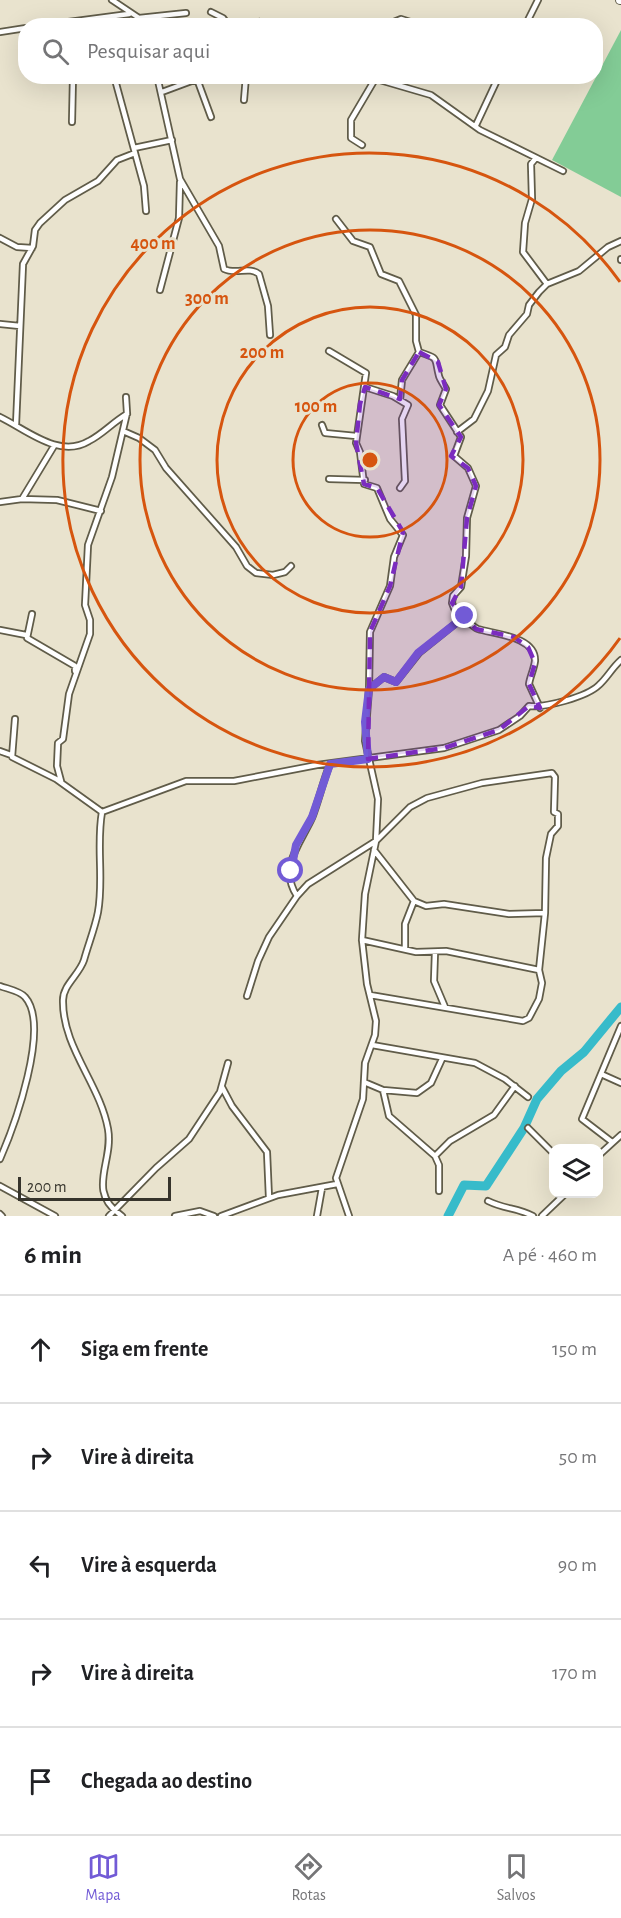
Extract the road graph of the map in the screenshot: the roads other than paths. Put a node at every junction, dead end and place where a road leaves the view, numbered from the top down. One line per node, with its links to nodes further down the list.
1 (112, 0): 5 (street)
2 (538, 0): 9 (street)
3 (211, 12): 8 (street)
4 (186, 13): 7 (street)
5 (129, 14): 6 (street); 7 (street)
6 (103, 18)
7 (139, 18)
8 (222, 18)
9 (529, 18)
10 (18, 29): 11 (street)
11 (0, 32)
12 (73, 84): 24 (street)
13 (116, 84): 28 (street)
14 (160, 84): 21 (street)
15 (184, 84): 21 (street)
16 (199, 84): 23 (street)
17 (245, 84): 22 (street)
18 (372, 84): 27 (street)
19 (386, 84): 25 (street)
20 (496, 84): 25 (street)
21 (162, 92): 26 (street)
22 (244, 100)
23 (211, 117)
24 (72, 122)
25 (476, 125): 29 (street)
26 (172, 140): 28 (street); 31 (street)
27 (362, 145)
28 (135, 150): 32 (street); 36 (street)
29 (536, 158): 30 (street); 37 (street)
30 (563, 171)
31 (180, 179): 38 (street); 41 (street)
32 (146, 211)
33 (336, 219): 43 (street)
34 (0, 238): 36 (street)
35 (621, 241): 37 (street)
36 (32, 248): 40 (street)
37 (546, 284): 52 (street)
38 (160, 290)
39 (0, 324): 40 (street)
40 (20, 326): 49 (street)
41 (270, 335)
42 (329, 351): 44 (street)
43 (419, 352): 46 (street); 52 (street)
44 (365, 387): 46 (street); 53 (street)
45 (126, 397): 47 (street)
46 (400, 400): 57 (street)
47 (127, 413): 51 (street); 54 (street)
48 (0, 417): 49 (street)
49 (16, 425): 54 (street)
50 (322, 425): 53 (street)
51 (123, 431): 60 (street); 61 (street)
52 (457, 432): 63 (street)
53 (356, 436): 56 (street)
54 (54, 446): 58 (street)
55 (329, 479): 56 (street)
56 (365, 480): 68 (street)
57 (400, 488)
58 (22, 499): 59 (street); 60 (street)
59 (0, 502)
60 (101, 511): 67 (street)
61 (291, 566)
62 (32, 614): 65 (street)
63 (465, 616): 68 (street); 69 (street)
64 (0, 630): 65 (street)
65 (26, 635): 67 (street)
66 (621, 660): 69 (street)
67 (75, 671): 75 (street)
68 (369, 689): 73 (street)
69 (540, 708): 73 (street)
70 (15, 719): 72 (street)
71 (0, 751): 72 (street)
72 (11, 755): 75 (street)
73 (368, 759): 74 (street); 77 (street)
74 (330, 764): 76 (street); 79 (street)
75 (65, 787): 76 (street)
76 (102, 812): 115 (street)
77 (376, 841): 78 (street); 79 (street); 81 (street)
78 (374, 850): 80 (street); 82 (street)
79 (297, 896): 87 (street)
80 (414, 901): 81 (street); 83 (street)
81 (546, 913): 85 (street)
82 (362, 940): 83 (street); 88 (street)
83 (405, 949): 84 (street)
84 (435, 952): 85 (street); 89 (street)
85 (539, 970): 89 (street)
86 (0, 986): 107 (street)
87 (248, 996)
88 (370, 996): 89 (street); 91 (street)
89 (445, 1007)
90 (621, 1026): 94 (street)
91 (372, 1045): 92 (street); 95 (street)
92 (442, 1059): 97 (street); 99 (street)
93 (228, 1063): 98 (street)
94 (601, 1074): 96 (street); 103 (street)
95 (364, 1082): 99 (street); 108 (street)
96 (621, 1083)
97 (515, 1086): 100 (street); 106 (street)
98 (222, 1087): 112 (street); 115 (street)
99 (383, 1090): 106 (street)
100 (528, 1097)
101 (528, 1128): 104 (street)
102 (621, 1135): 103 (street)
103 (612, 1142): 105 (street)
104 (549, 1149)
105 (603, 1151)
106 (435, 1156): 111 (street)
107 (0, 1159)
108 (336, 1184): 110 (street); 124 (street)
109 (0, 1186): 117 (street)
110 (322, 1188): 112 (street); 123 (street)
111 (439, 1191)
112 (269, 1198): 122 (street)
113 (561, 1198): 126 (street)
114 (488, 1201): 125 (street)
115 (113, 1210): 118 (street); 119 (street)
116 (200, 1214): 120 (street); 121 (street)
117 (55, 1216)
118 (109, 1216)
119 (122, 1216)
120 (175, 1216)
121 (214, 1216)
122 (221, 1216)
123 (317, 1216)
124 (349, 1216)
125 (533, 1216)
126 (542, 1216)

